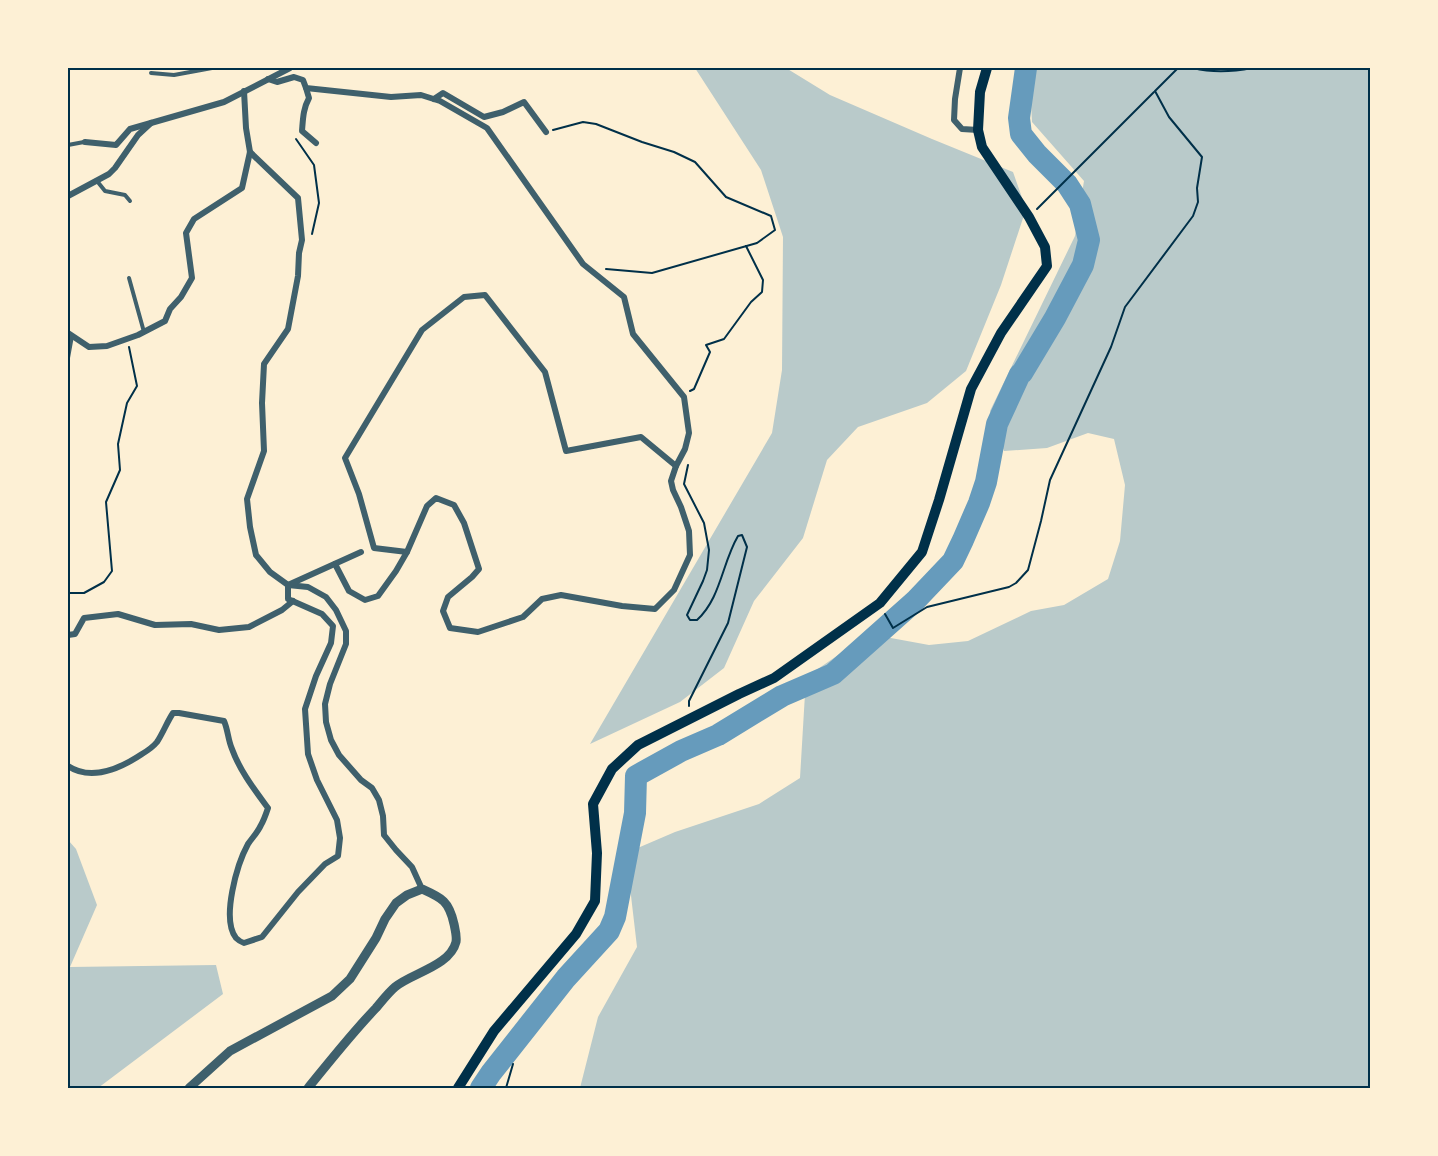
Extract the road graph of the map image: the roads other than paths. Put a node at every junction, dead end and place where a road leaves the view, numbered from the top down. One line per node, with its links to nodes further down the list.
1 (213, 68): 5 (lane)
2 (290, 68): 6 (street)
3 (960, 68): 11 (street)
4 (987, 68): 11 (main road)
5 (151, 74)
6 (268, 79): 7 (street); 8 (street)
7 (306, 88): 9 (street); 14 (street)
8 (244, 91): 10 (street); 16 (street)
9 (434, 99): 12 (street); 24 (street)
10 (152, 122): 13 (street); 17 (street)
11 (978, 130): 35 (main road)
12 (546, 132)
13 (85, 142): 15 (lane)
14 (316, 143)
15 (68, 145)
16 (250, 152): 21 (street); 28 (street)
17 (96, 180): 18 (street); 19 (lane)
18 (68, 196)
19 (130, 201)
20 (129, 278): 21 (lane)
21 (144, 332): 22 (street)
22 (70, 334): 23 (lane)
23 (68, 358)
24 (676, 466): 26 (street); 26 (street)
25 (361, 552): 27 (street)
26 (407, 552): 27 (street)
27 (335, 564): 28 (street)
28 (288, 585): 29 (street); 32 (street)
29 (293, 601): 30 (street); 31 (street)
30 (68, 635)
31 (68, 766)
32 (422, 890): 33 (street); 34 (street)
33 (189, 1089)
34 (308, 1089)
35 (458, 1089)

